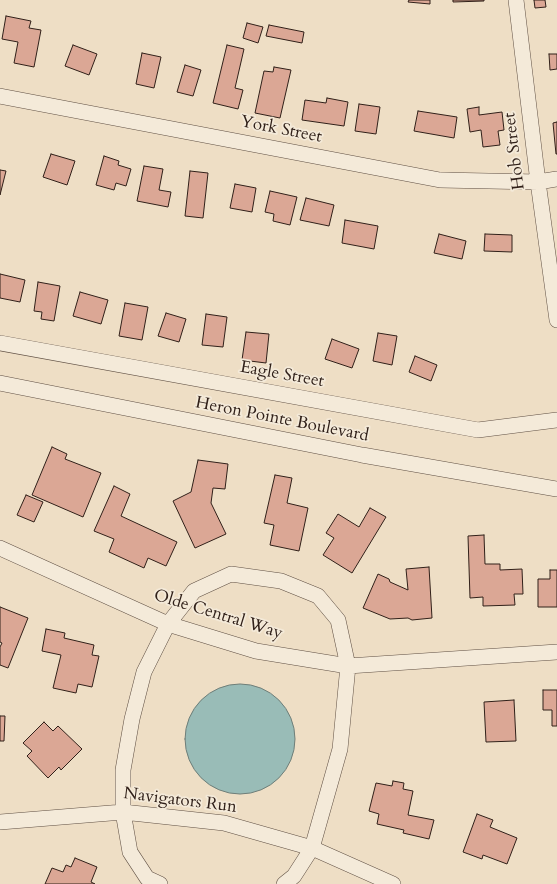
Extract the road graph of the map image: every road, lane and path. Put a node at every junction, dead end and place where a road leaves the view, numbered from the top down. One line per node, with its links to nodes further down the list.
1 (516, 0): 4 (street, Hob Street)
2 (0, 96): 4 (street, York Street)
3 (557, 179): 4 (street, York Street)
4 (538, 182): 5 (street, Hob Street)
5 (557, 320)
6 (0, 343): 8 (street, Eagle Street)
7 (0, 383): 9 (street, Heron Pointe Boulevard)
8 (557, 420)
9 (557, 489)
10 (0, 548): 11 (street, Olde Central Way)
11 (168, 624): 13 (street, Olde Central Way); 13 (street); 14 (street)
12 (557, 652): 13 (street, Olde Central Way)
13 (348, 666): 16 (street)
14 (123, 812): 15 (street, Navigators Run); 16 (street, Navigators Run); 17 (street)
15 (0, 822)
16 (312, 848): 18 (street); 19 (street, Navigators Run)
17 (160, 884)
18 (284, 884)
19 (393, 884)

